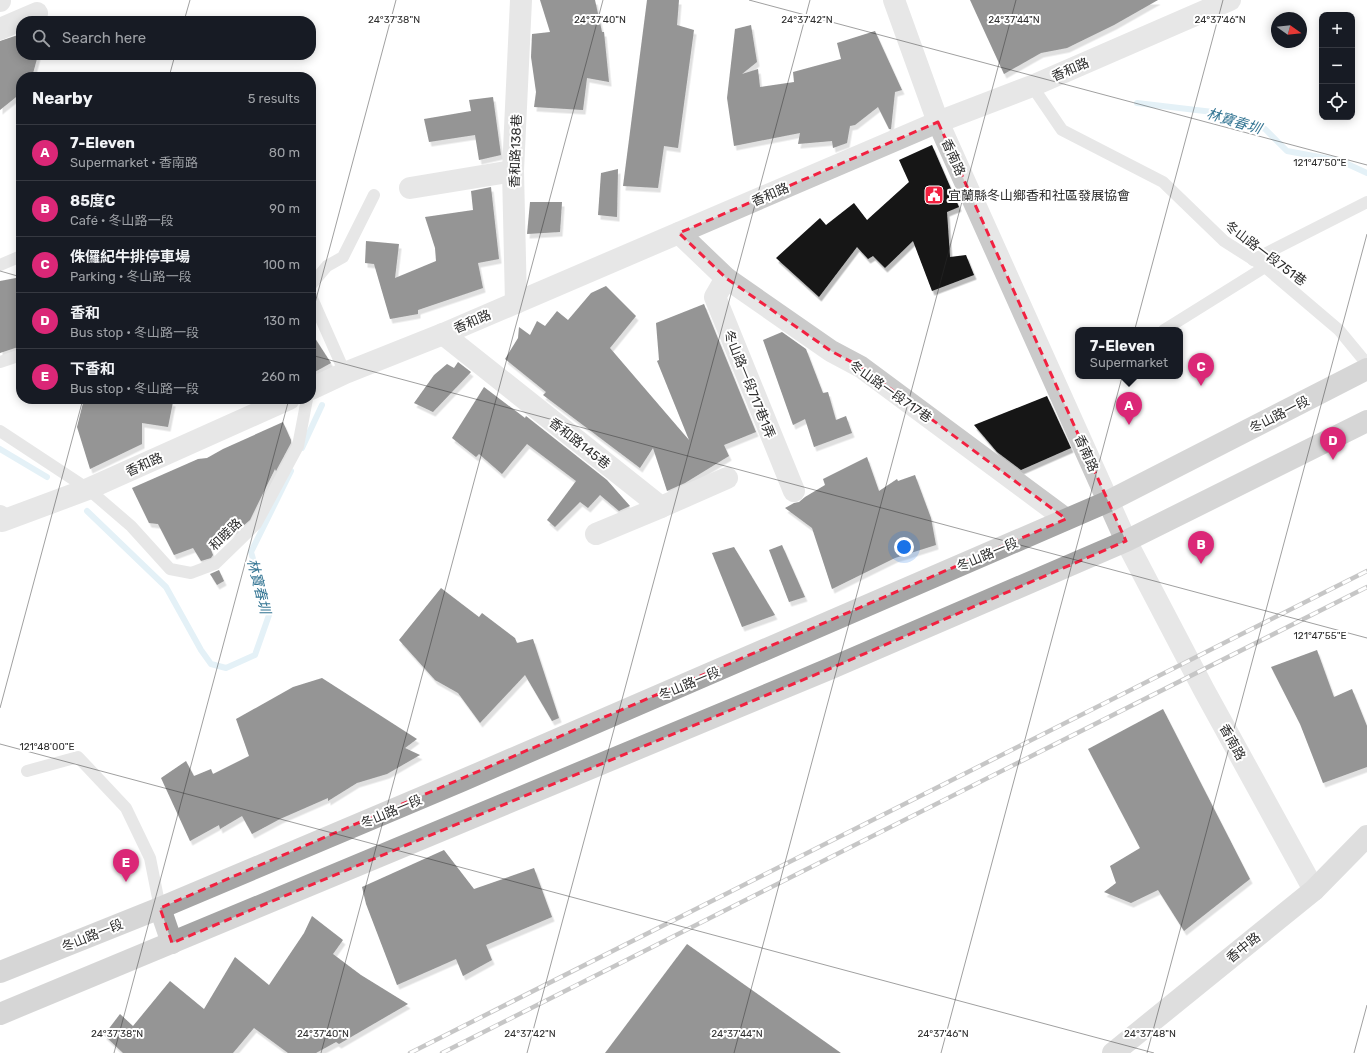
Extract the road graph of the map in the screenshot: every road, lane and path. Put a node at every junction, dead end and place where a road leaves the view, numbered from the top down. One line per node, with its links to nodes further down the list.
1 (521, 0): 10 (street, 香和路138巷)
2 (894, 0): 9 (street, 香南路)
3 (1230, 0): 8 (street, 香和路)
4 (37, 13): 5 (street)
5 (30, 16)
6 (16, 22): 7 (street)
7 (0, 29)
8 (1032, 86): 9 (street, 香和路); 16 (lane, 冬山路一段751巷)
9 (938, 122): 14 (street, 香和路); 38 (street, 香南路)
10 (513, 171): 11 (street); 21 (street, 香和路138巷)
11 (410, 188)
12 (374, 195): 20 (lane)
13 (1367, 202): 16 (lane)
14 (679, 233): 19 (street, 冬山路一段717巷); 21 (street, 香和路)
15 (16, 258): 17 (lane)
16 (1253, 260): 18 (lane, 冬山路一段751巷)
17 (0, 265)
18 (1265, 267): 23 (lane); 27 (lane, 冬山路一段751巷)
19 (726, 278): 37 (street, 冬山路一段717巷1弄); 41 (street, 冬山路一段717巷)
20 (316, 279)
21 (516, 303): 24 (street, 香和路)
22 (316, 307): 29 (lane)
23 (1169, 327)
24 (442, 334): 29 (street, 香和路); 39 (street, 香和路145巷)
25 (16, 357): 26 (lane)
26 (0, 362)
27 (1367, 364)
28 (1367, 369): 38 (main road, 冬山路一段)
29 (345, 373): 30 (street, 香和路)
30 (316, 387)
31 (278, 404): 36 (street, 香和路)
32 (306, 404): 36 (lane, 和睦路)
33 (1367, 421): 43 (main road)
34 (0, 431): 36 (lane, 和睦路)
35 (726, 478): 39 (street)
36 (85, 490): 40 (street, 香和路)
37 (794, 491)
38 (1109, 501): 41 (main road, 冬山路一段); 43 (street, 香南路)
39 (661, 507): 42 (street)
40 (1, 519)
41 (1066, 519): 47 (main road, 冬山路一段)
42 (596, 534)
43 (1126, 541): 46 (street, 香南路); 48 (main road)
44 (27, 771): 47 (lane)
45 (1367, 836): 46 (street, 香中路)
46 (1314, 890): 51 (street, 香中路)
47 (160, 908): 48 (main road); 49 (main road, 冬山路一段)
48 (172, 943): 50 (main road)
49 (0, 972)
50 (0, 1014)
51 (1113, 1053)

